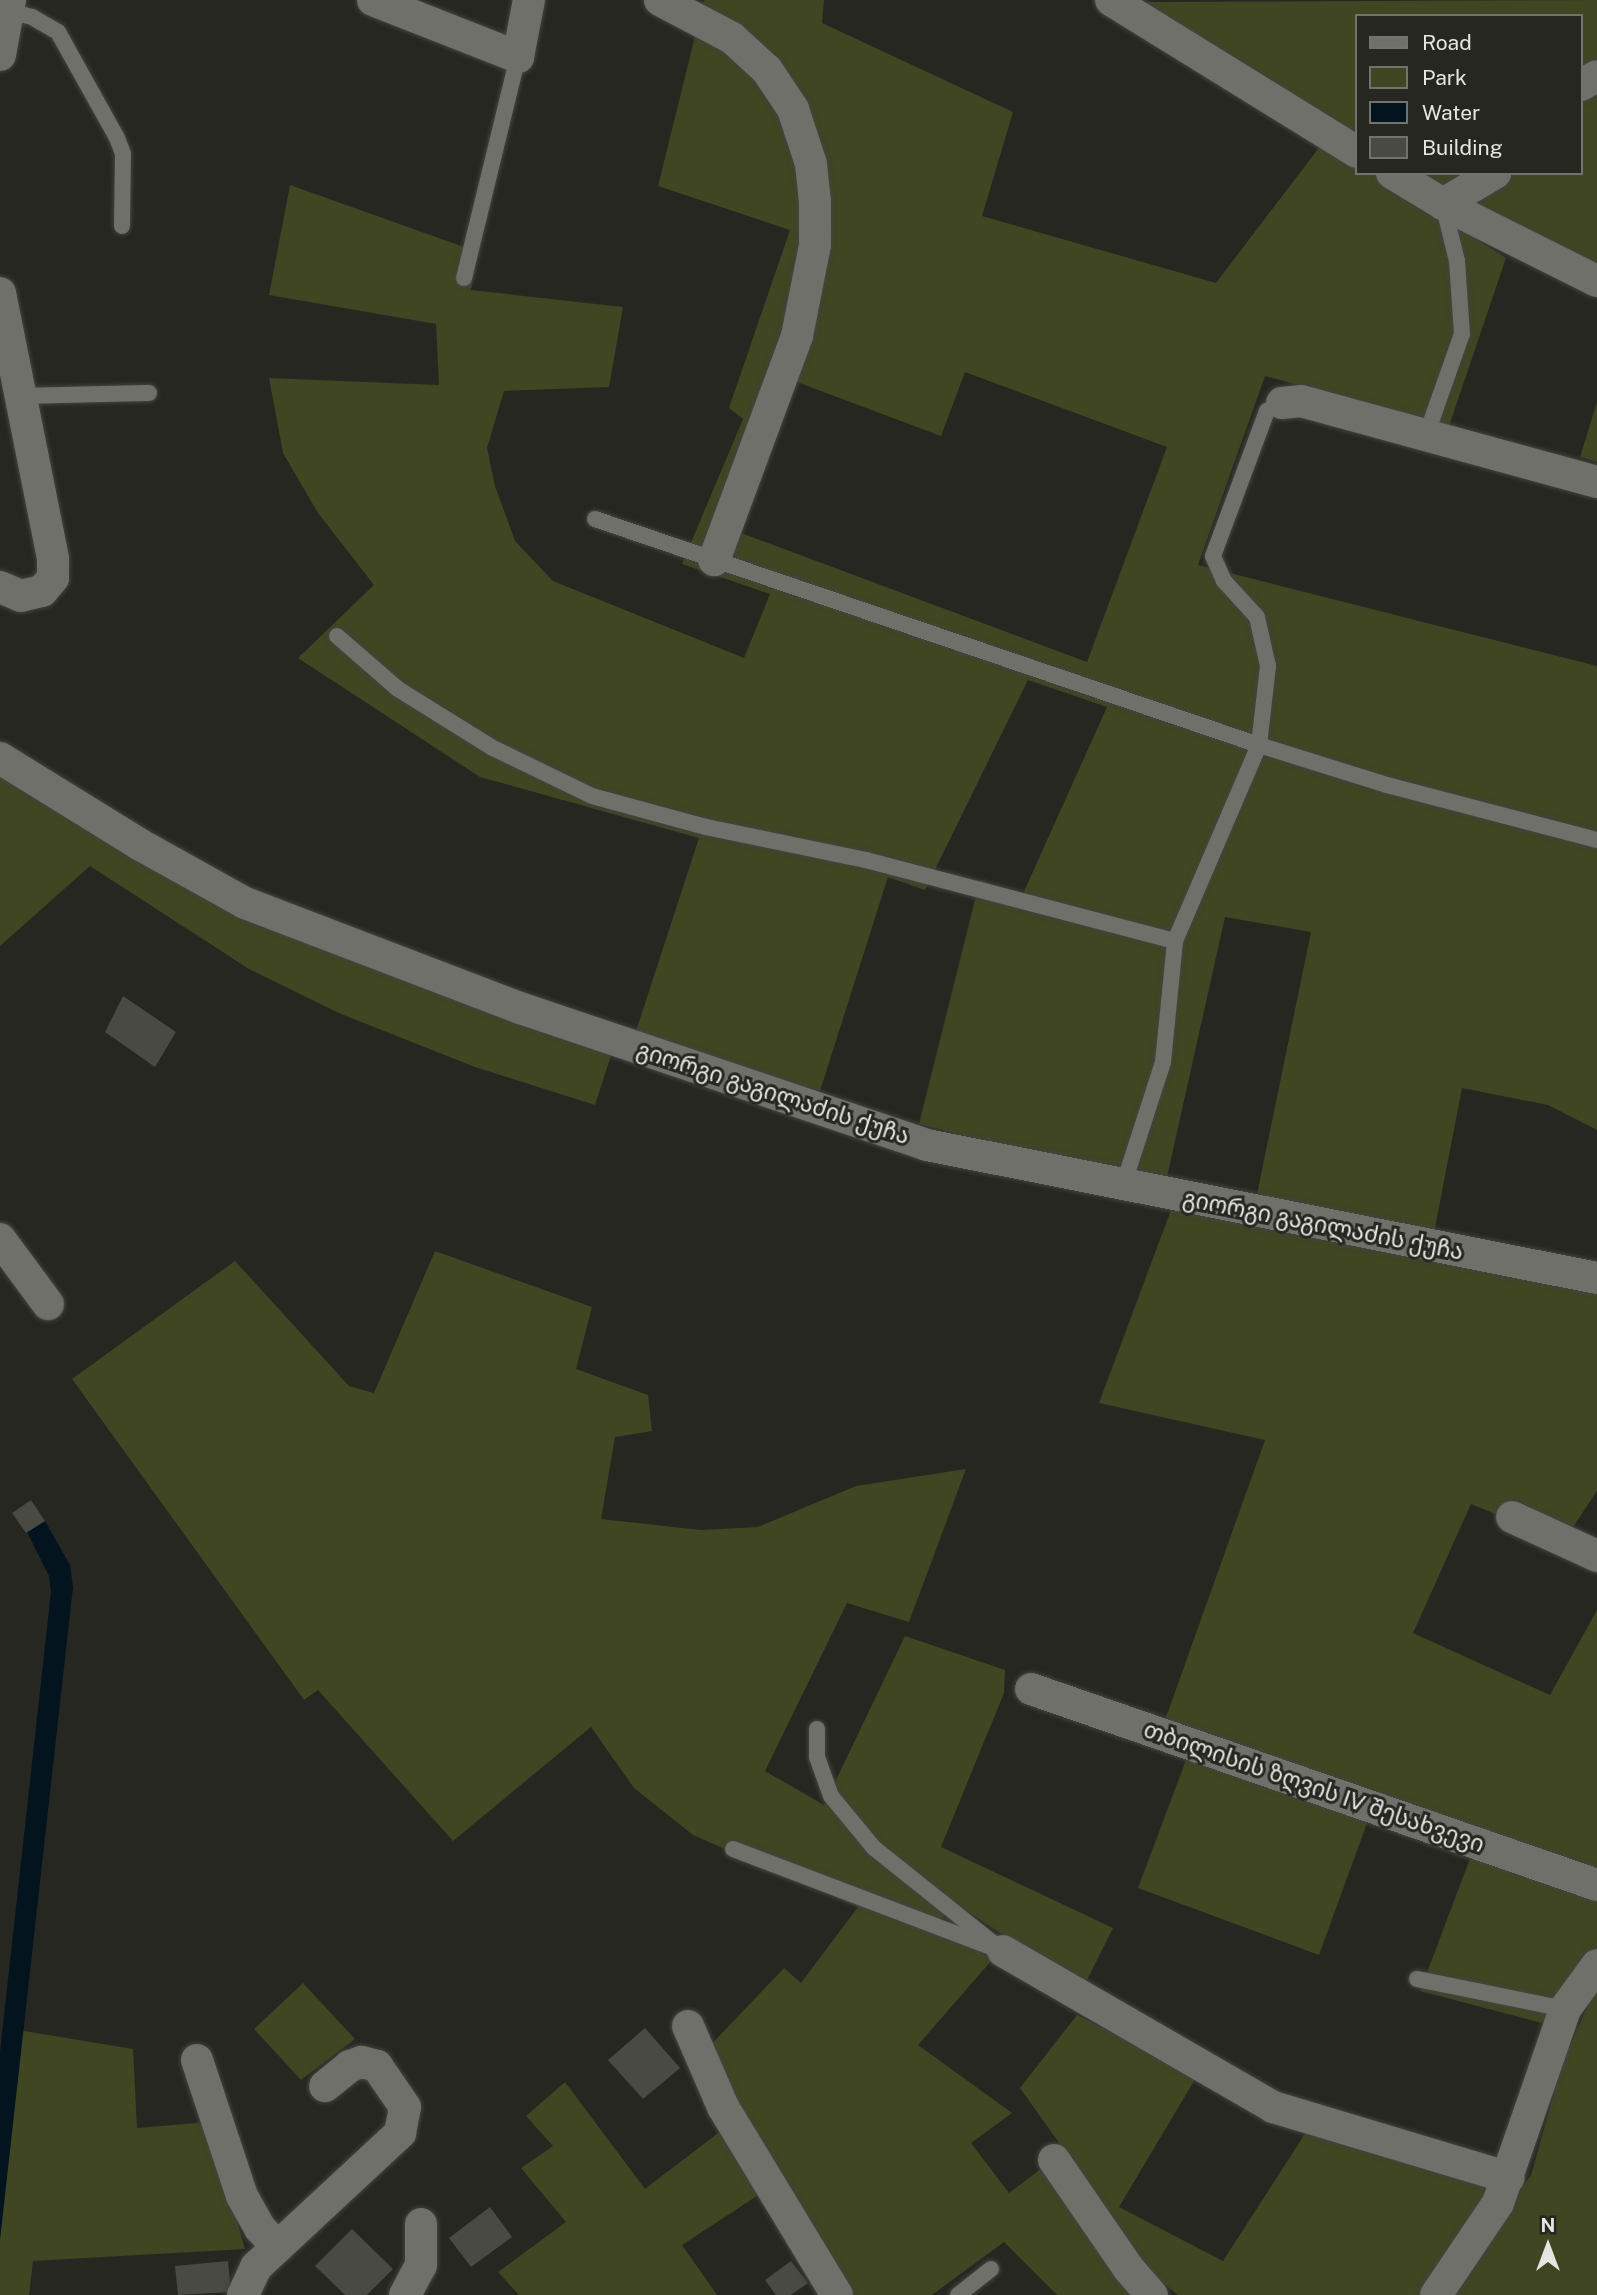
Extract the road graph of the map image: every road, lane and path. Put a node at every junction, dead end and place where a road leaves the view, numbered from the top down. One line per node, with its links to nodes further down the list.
1 (373, 0): 7 (street)
2 (529, 0): 7 (street)
3 (660, 0): 22 (street)
4 (1134, 5): 8 (street)
5 (9, 6): 6 (street); 12 (lane)
6 (0, 55)
7 (518, 57): 13 (lane)
8 (1356, 151)
9 (1395, 175): 11 (street)
10 (1492, 175): 11 (street)
11 (1443, 204): 14 (street); 19 (lane)
12 (122, 226)
13 (464, 278)
14 (1597, 281)
15 (0, 293): 17 (street)
16 (149, 393): 17 (lane)
17 (18, 396): 23 (street)
18 (1282, 403): 19 (street); 25 (lane)
19 (1426, 436): 20 (street)
20 (1597, 482)
21 (595, 519): 22 (lane)
22 (714, 560): 25 (lane)
23 (0, 587)
24 (337, 636): 28 (lane)
25 (1259, 745): 27 (lane); 28 (lane)
26 (0, 758): 29 (street, გიორგი გაგილაძის ქუჩა)
27 (1597, 841)
28 (1175, 941): 29 (lane)
29 (1123, 1186): 31 (street, გიორგი გაგილაძის ქუჩა)
30 (0, 1239): 32 (street)
31 (1597, 1278)
32 (48, 1304)
33 (1512, 1517): 34 (street)
34 (1597, 1556)
35 (1031, 1689): 38 (street, თბილისის ზღვის IV შესახვევი)
36 (817, 1729): 39 (lane)
37 (733, 1849): 39 (lane)
38 (1597, 1885)
39 (1003, 1951): 47 (street)
40 (1597, 1965): 42 (street)
41 (1417, 1979): 42 (lane)
42 (1565, 2009): 47 (street)
43 (688, 2026): 53 (street)
44 (197, 2060): 49 (street)
45 (325, 2086): 49 (street)
46 (1054, 2160): 55 (street)
47 (1509, 2178): 56 (street)
48 (421, 2224): 52 (street)
49 (277, 2247): 51 (street)
50 (990, 2269): 54 (lane)
51 (243, 2295)
52 (405, 2295)
53 (837, 2295)
54 (958, 2295)
55 (1152, 2295)
56 (1436, 2295)

